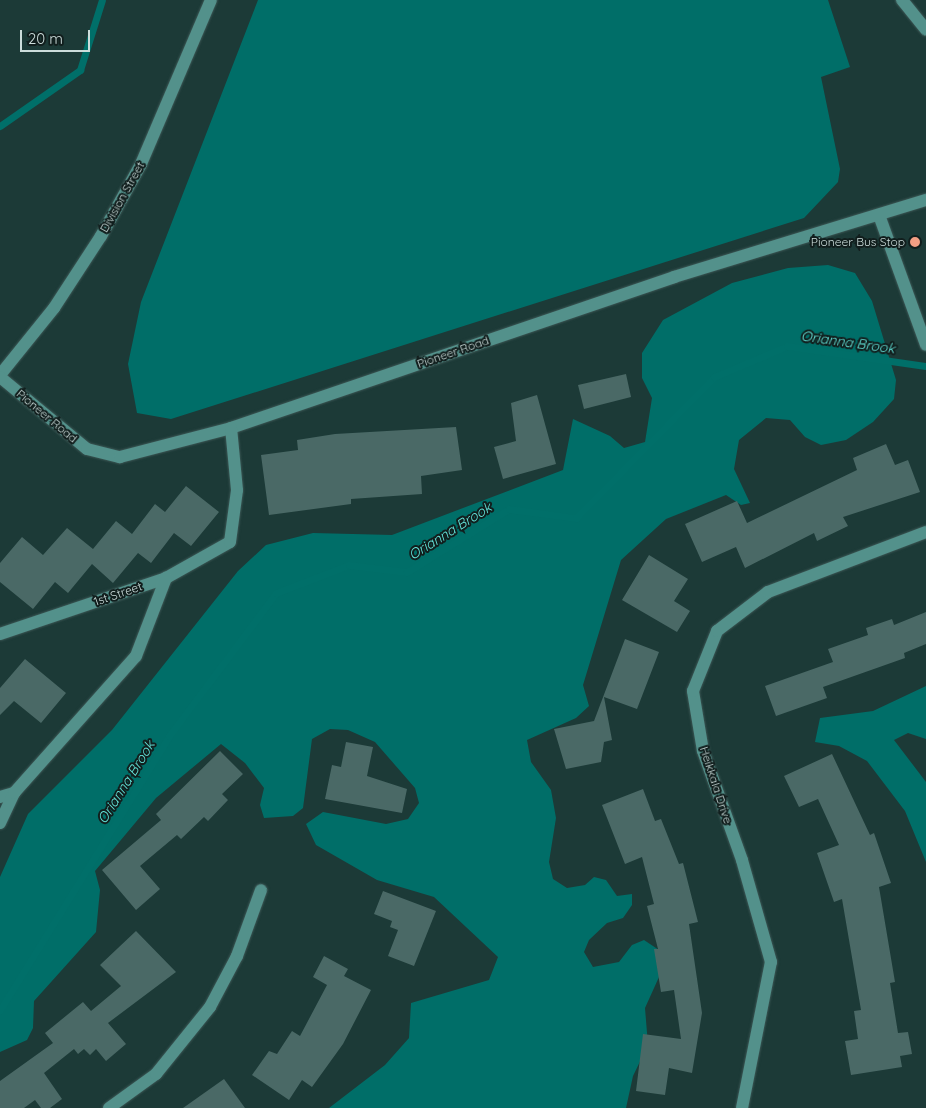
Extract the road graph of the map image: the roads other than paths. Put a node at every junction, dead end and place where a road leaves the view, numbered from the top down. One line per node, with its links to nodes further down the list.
1 (211, 0): 7 (street, Division Street)
2 (902, 0): 3 (street)
3 (926, 30)
4 (926, 200): 5 (street, Pioneer Road)
5 (879, 215): 6 (street); 8 (street, Pioneer Road)
6 (926, 344)
7 (0, 376): 8 (street, Pioneer Road)
8 (231, 428): 10 (street, 1st Street)
9 (926, 532): 17 (street, Heikkala Drive)
10 (166, 578): 11 (street, 1st Street); 12 (street)
11 (0, 634)
12 (14, 792): 13 (street); 14 (street)
13 (0, 797)
14 (0, 823)
15 (261, 890): 16 (street)
16 (109, 1108)
17 (742, 1108)

